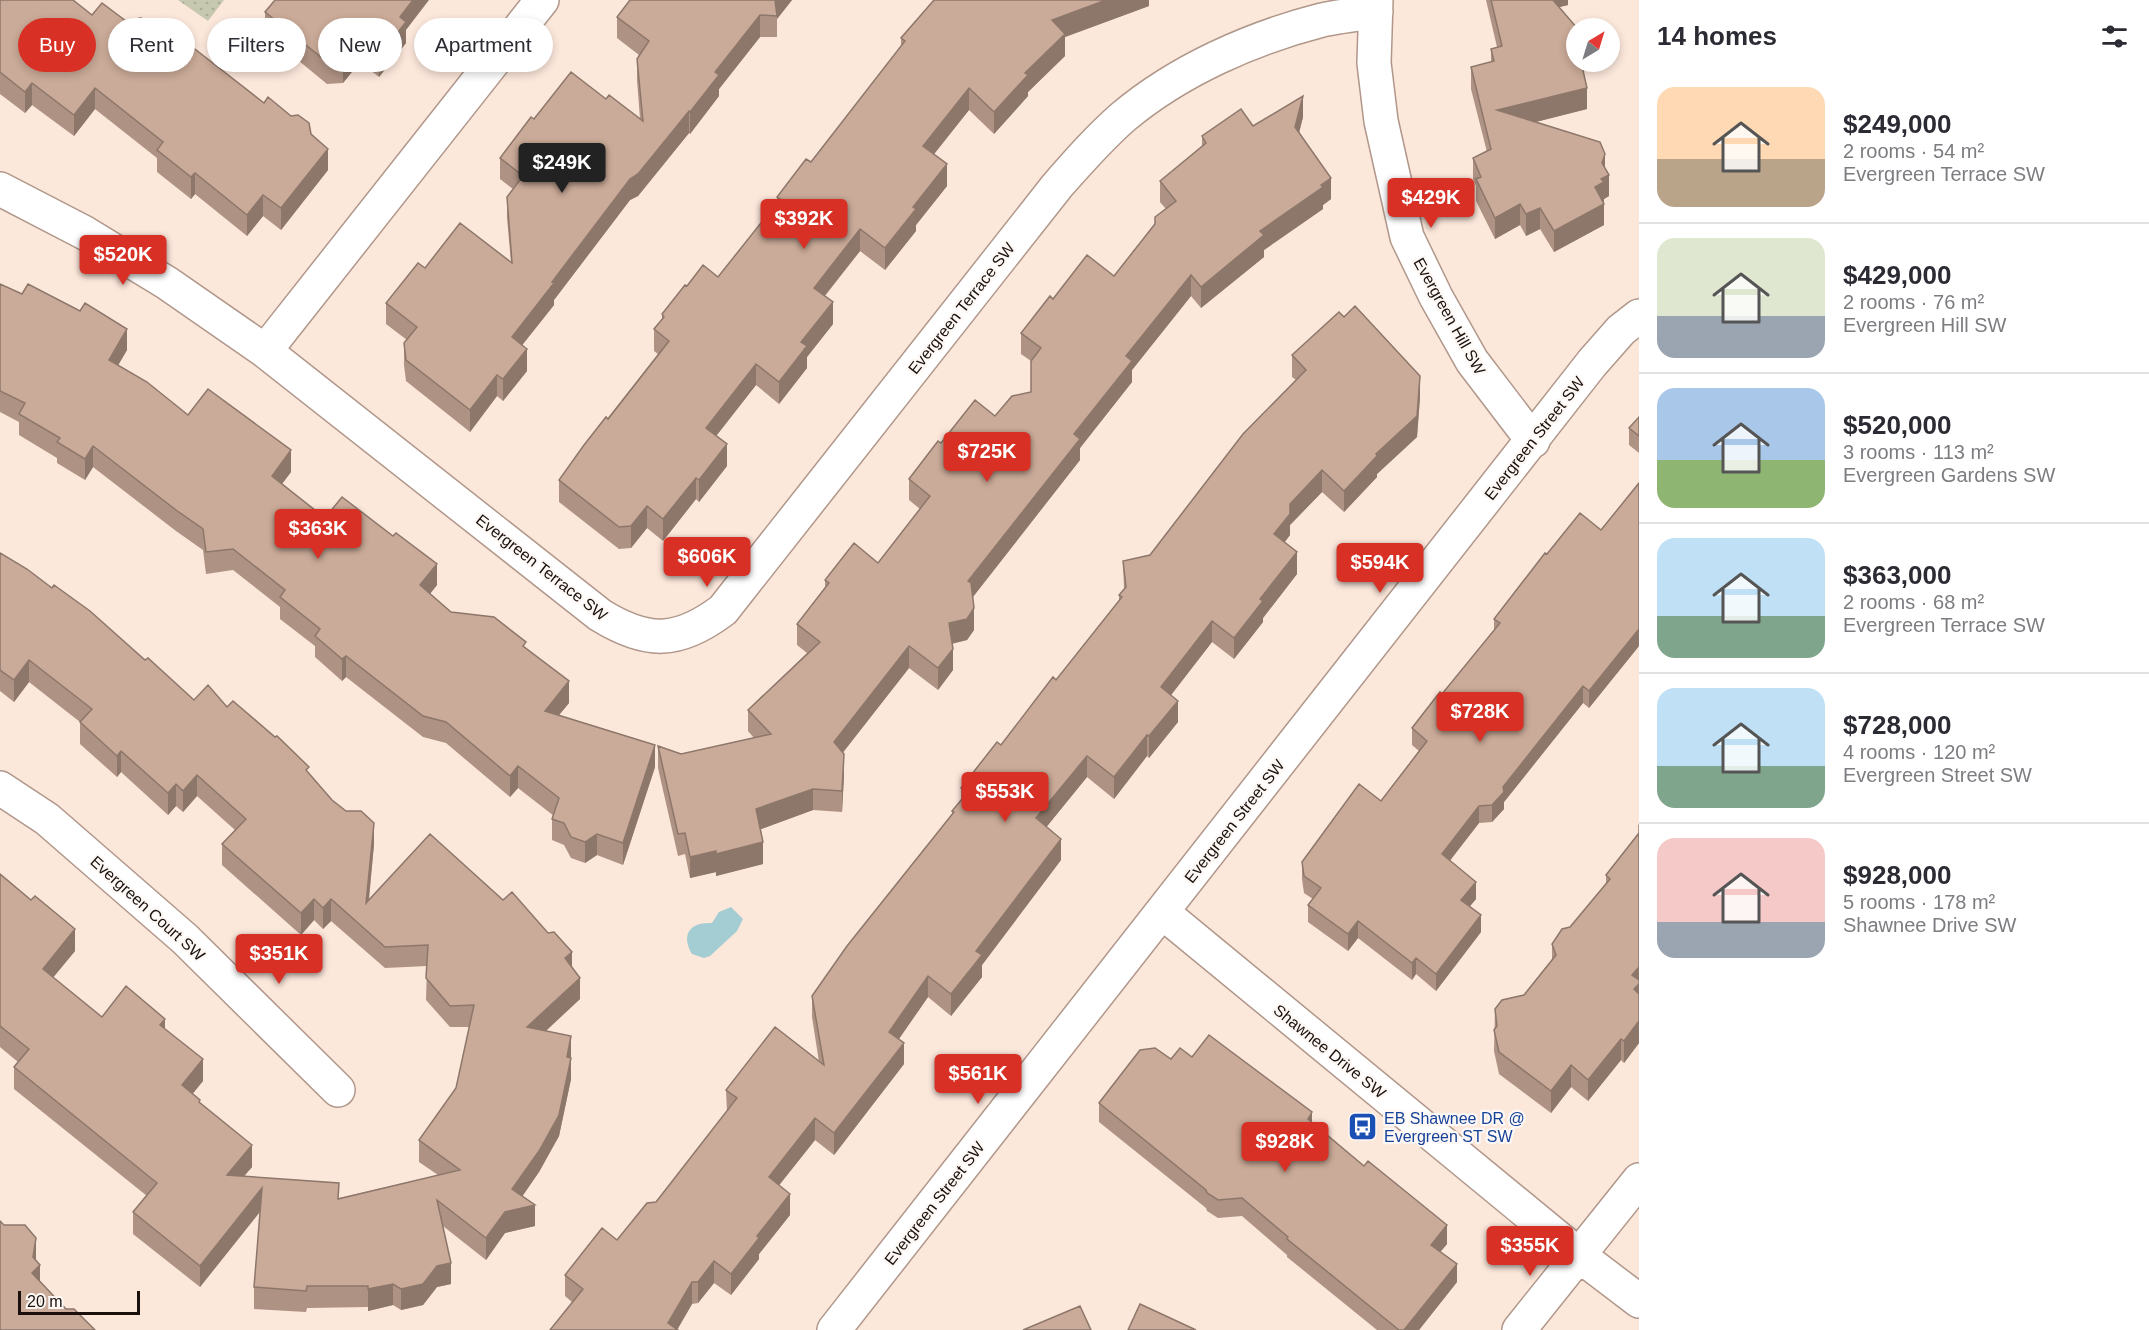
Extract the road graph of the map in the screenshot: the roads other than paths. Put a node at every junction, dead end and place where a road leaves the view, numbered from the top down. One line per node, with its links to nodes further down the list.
1 (542, 0): 5 (street)
2 (1376, 6): 5 (street, Evergreen Terrace SW); 6 (street, Evergreen Hill SW)
3 (0, 189): 5 (street, Evergreen Terrace SW)
4 (1639, 316): 6 (street, Evergreen Street SW)
5 (265, 351)
6 (1533, 441): 8 (street, Evergreen Street SW)
7 (0, 788): 9 (street, Evergreen Court SW)
8 (1162, 912): 11 (street, Shawnee Drive SW); 13 (street, Evergreen Street SW)
9 (338, 1090)
10 (1639, 1180): 11 (street)
11 (1580, 1256): 12 (street, Shawnee Drive SW); 14 (street)
12 (1639, 1301)
13 (834, 1330)
14 (1519, 1330)

